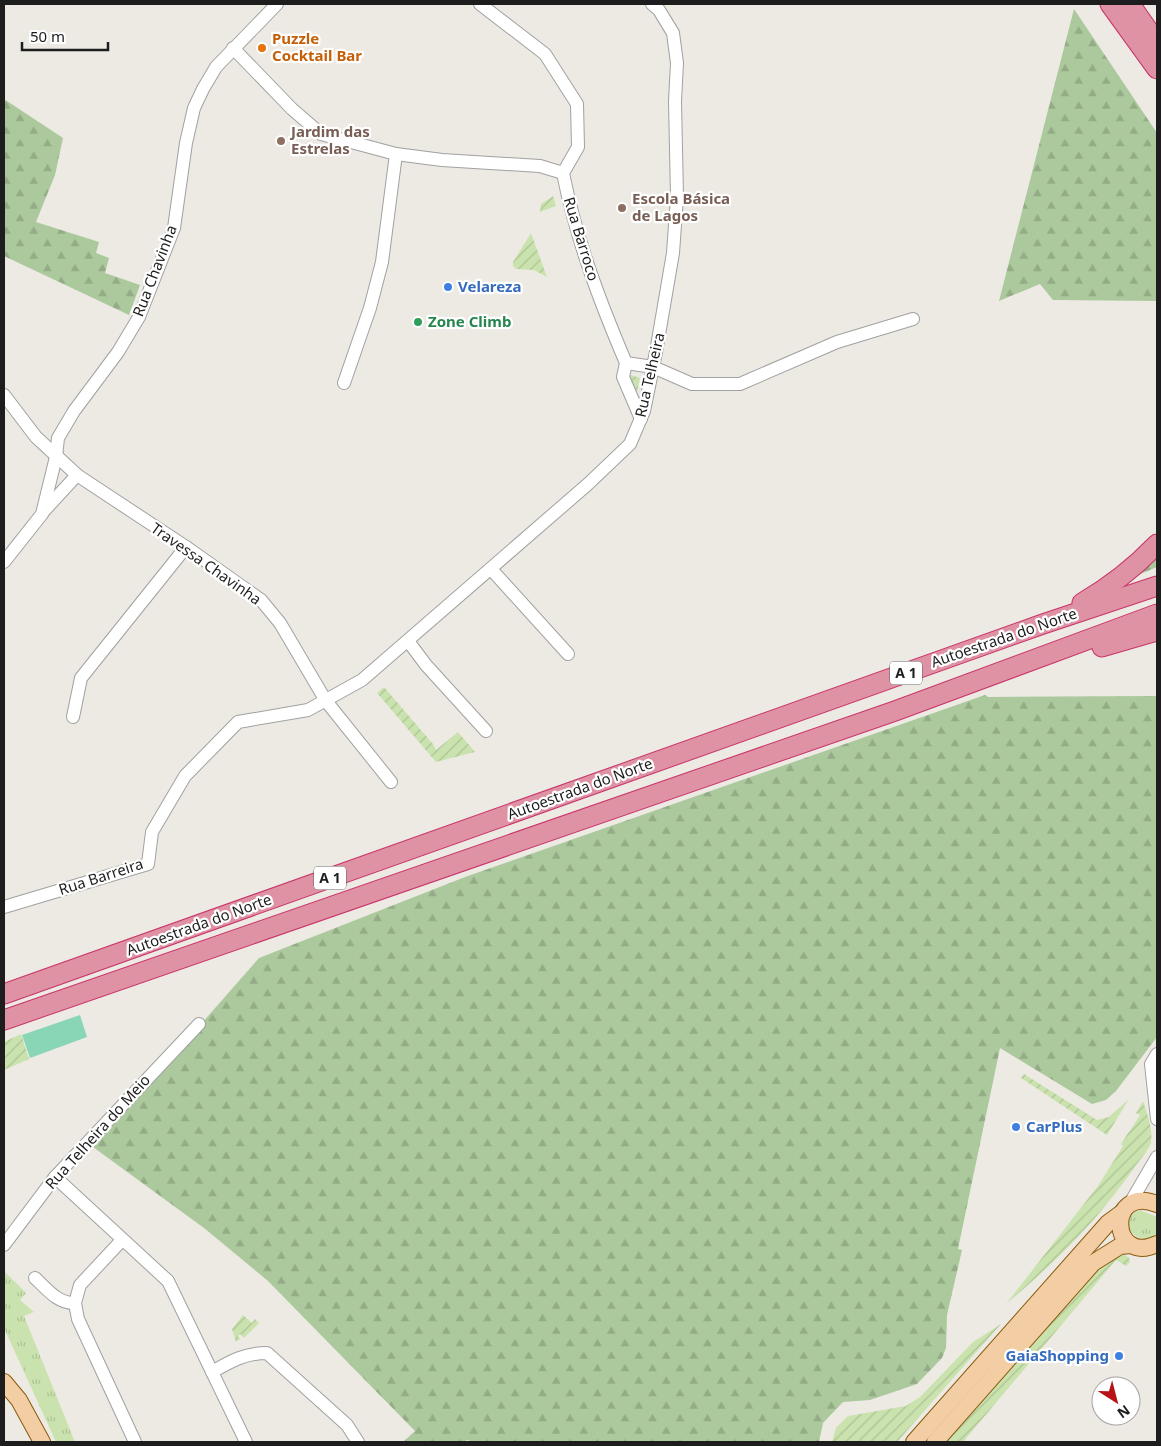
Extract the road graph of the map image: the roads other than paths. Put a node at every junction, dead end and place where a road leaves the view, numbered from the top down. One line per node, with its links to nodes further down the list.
1 (276, 4): 7 (street, Rua Chavinha)
2 (480, 4): 10 (street)
3 (652, 4): 13 (street, Rua Telheira)
4 (1110, 4): 8 (highway)
5 (1130, 4): 6 (highway)
6 (1157, 43)
7 (232, 48): 9 (street); 17 (street, Rua Chavinha)
8 (1157, 69)
9 (396, 154): 10 (street); 14 (street)
10 (564, 173): 12 (street, Rua Barroco)
11 (913, 319): 13 (street)
12 (626, 364): 13 (street); 16 (street, Rua Barroco)
13 (653, 367): 16 (street, Rua Telheira)
14 (344, 383)
15 (4, 395): 17 (street, Travessa Chavinha)
16 (641, 419): 23 (street, Rua Telheira)
17 (56, 457): 18 (street, Travessa Chavinha); 19 (street, Rua Chavinha)
18 (77, 475): 19 (street, Rua Chavinha); 21 (street, Travessa Chavinha)
19 (42, 514): 22 (street, Rua Chavinha)
20 (1157, 544): 26 (highway)
21 (186, 547): 30 (street, Travessa Chavinha); 32 (street)
22 (4, 562)
23 (491, 569): 28 (street, Rua Telheira); 29 (street)
24 (1157, 586): 26 (highway, Autoestrada do Norte / A 1)
25 (1157, 614): 31 (highway, Autoestrada do Norte / A 1)
26 (1043, 624): 36 (highway, Autoestrada do Norte / A 1)
27 (1157, 631): 31 (highway, A 1)
28 (408, 641): 30 (street, Rua Telheira); 33 (street)
29 (568, 654)
30 (326, 701): 34 (street, Travessa Chavinha); 35 (street, Rua Barreira)
31 (896, 711): 37 (highway, Autoestrada do Norte / A 1)
32 (73, 718)
33 (486, 731)
34 (391, 782)
35 (4, 907)
36 (4, 994)
37 (4, 1020)
38 (199, 1024): 42 (street, Rua Telheira do Meio)
39 (1157, 1054): 40 (street)
40 (1157, 1119)
41 (1157, 1157): 44 (street)
42 (55, 1177): 45 (street); 46 (street, Rua Telheira do Meio)
43 (1157, 1204): 44 (main road)
44 (1126, 1208): 47 (main road); 56 (main road)
45 (122, 1240): 49 (street); 50 (street)
46 (4, 1245)
47 (1147, 1248): 57 (main road)
48 (34, 1278): 49 (street)
49 (75, 1303): 53 (street)
50 (212, 1372): 54 (street); 55 (street)
51 (4, 1382): 52 (main road)
52 (42, 1442)
53 (135, 1442)
54 (246, 1442)
55 (358, 1442)
56 (914, 1442)
57 (935, 1442)

